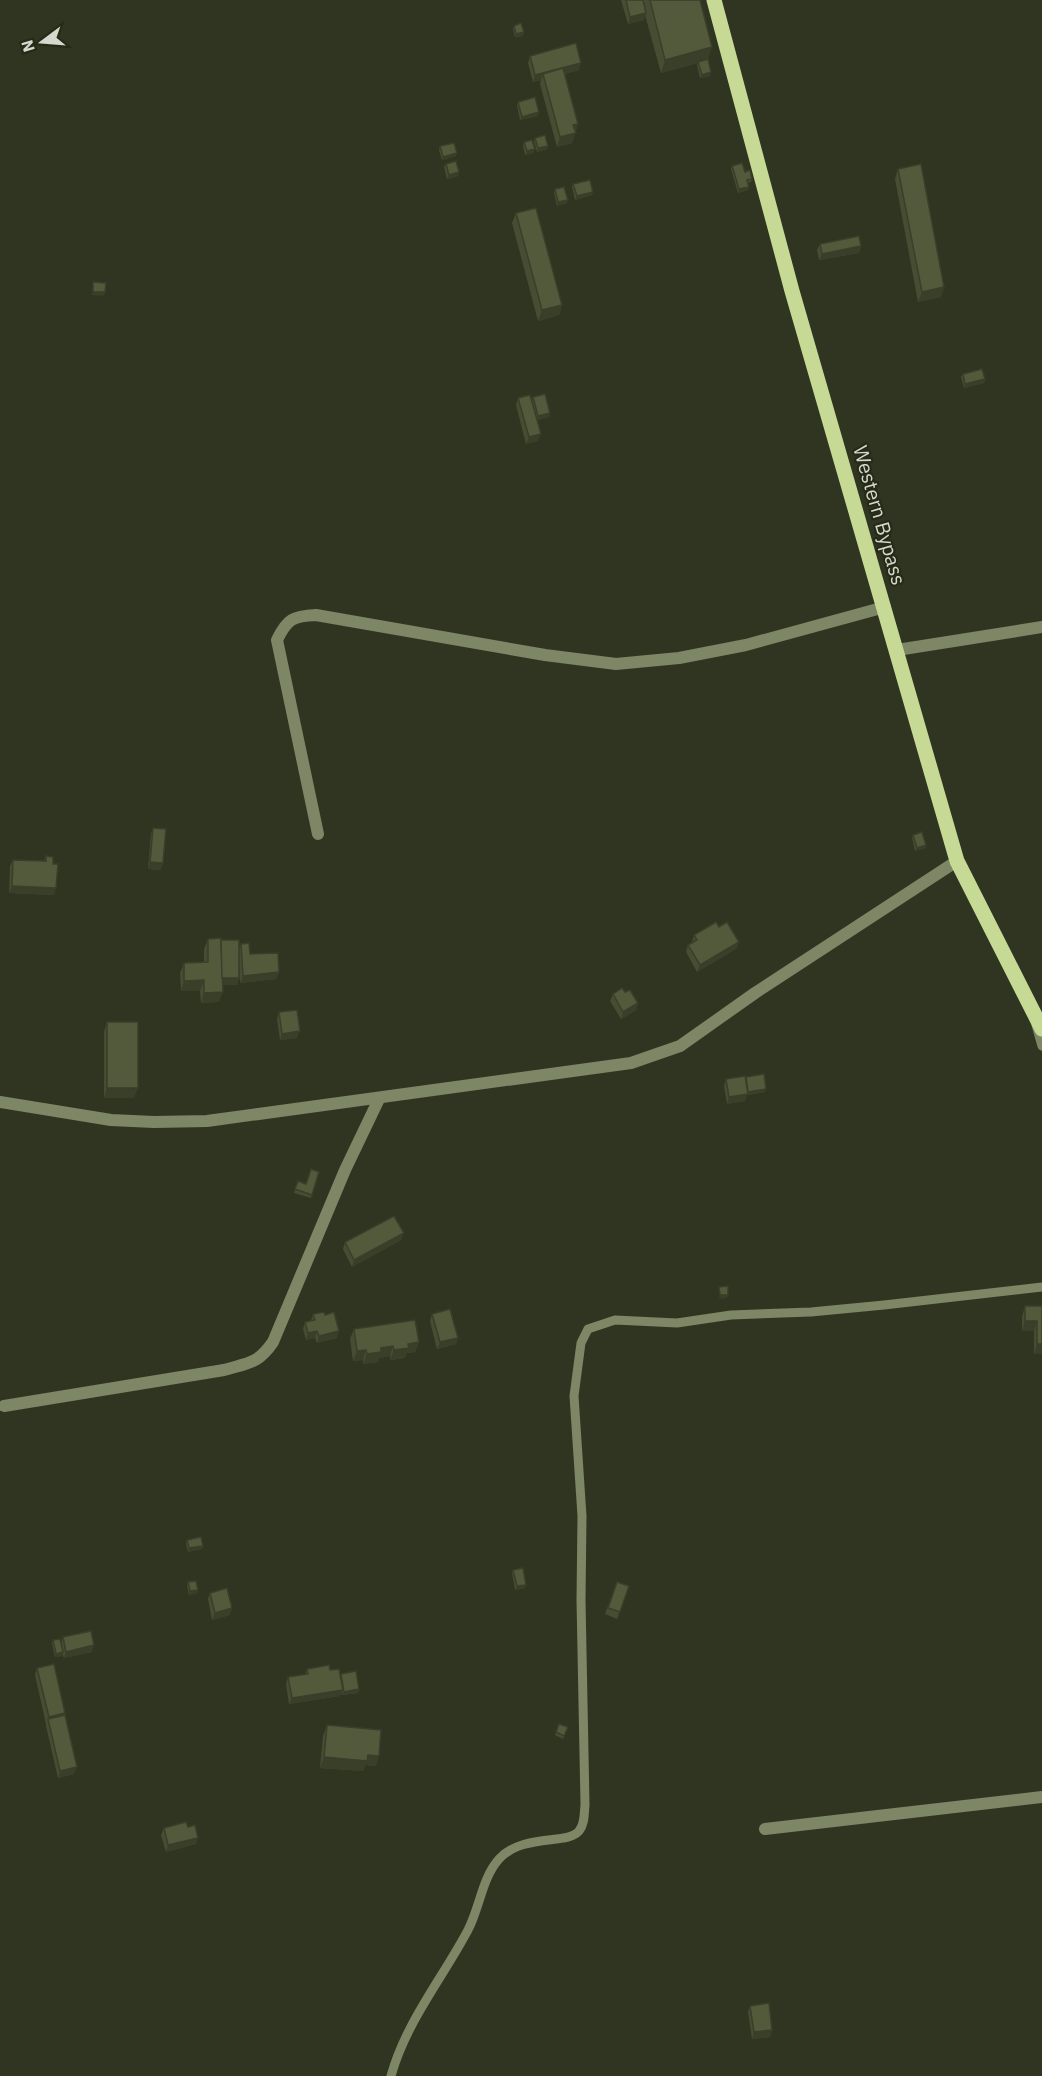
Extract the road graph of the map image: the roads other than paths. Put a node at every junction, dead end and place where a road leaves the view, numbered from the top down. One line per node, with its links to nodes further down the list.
1 (714, 0): 2 (main road, Western Bypass)
2 (885, 607): 4 (main road, Western Bypass); 5 (street)
3 (1042, 627): 4 (street)
4 (897, 650): 6 (main road, Western Bypass)
5 (318, 834)
6 (957, 861): 7 (main road, Western Bypass); 10 (street)
7 (1032, 1011): 8 (main road, Western Bypass); 9 (lane)
8 (1042, 1029)
9 (1042, 1046)
10 (379, 1099): 11 (street); 13 (street)
11 (0, 1102)
12 (1042, 1287): 16 (lane)
13 (4, 1406)
14 (1042, 1797): 15 (street)
15 (765, 1829)
16 (391, 2076)

